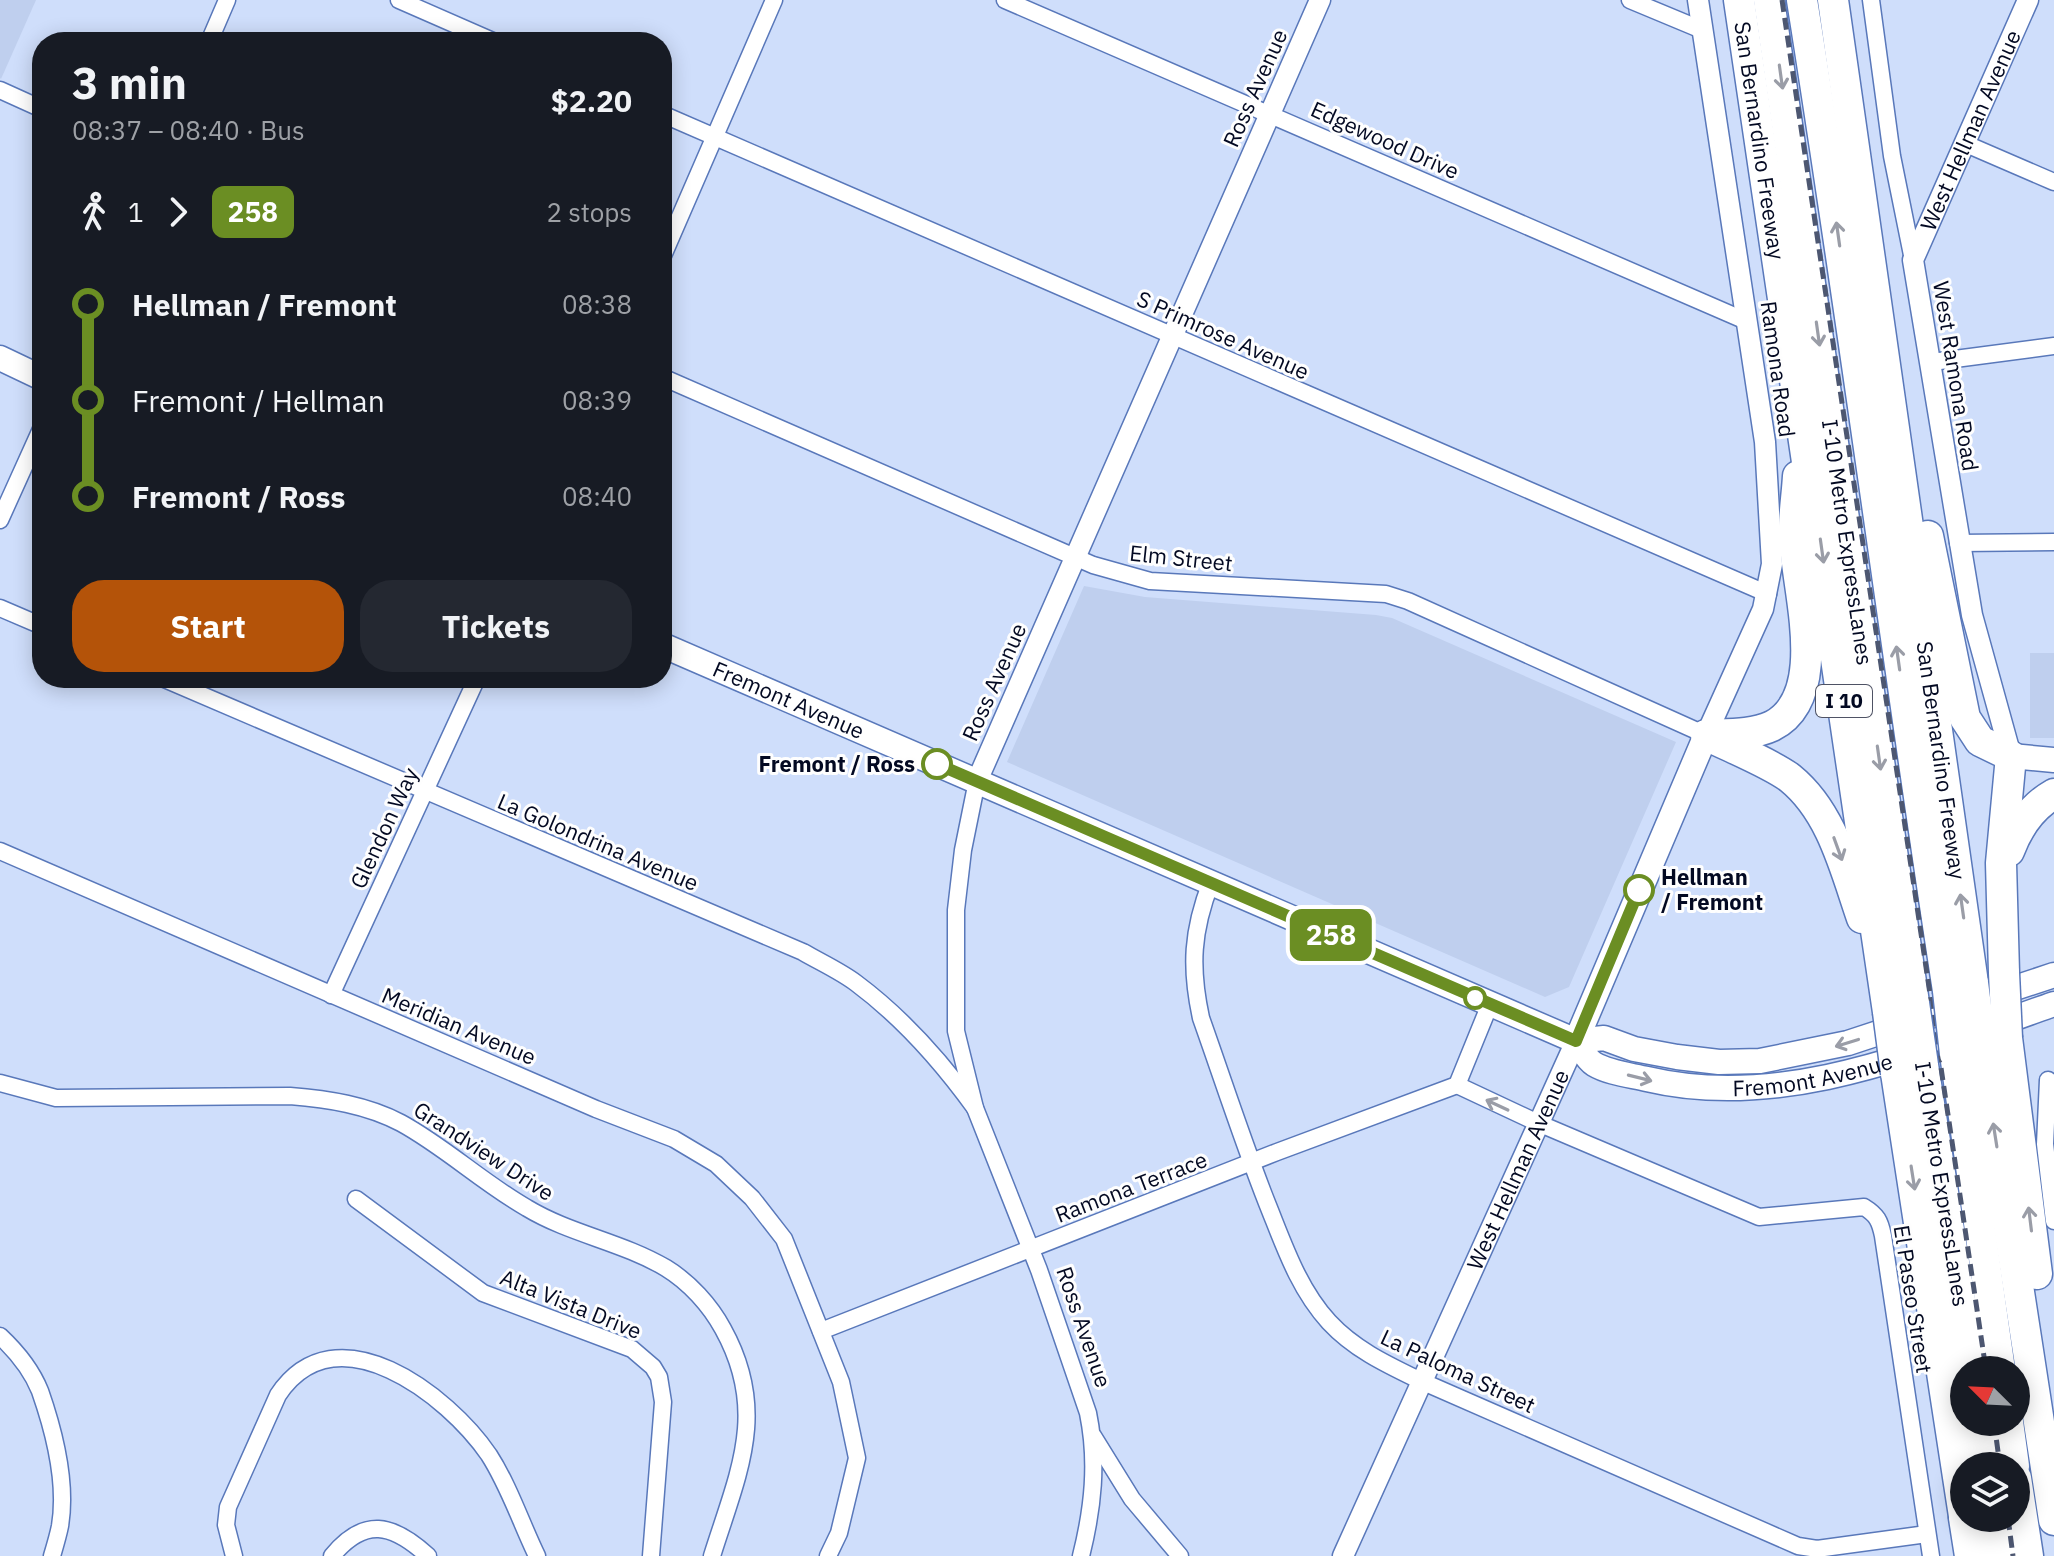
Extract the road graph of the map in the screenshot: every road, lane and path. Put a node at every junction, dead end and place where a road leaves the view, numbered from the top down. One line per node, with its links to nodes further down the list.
1 (227, 0): 15 (street)
2 (399, 0): 16 (street)
3 (774, 0): 21 (street)
4 (1005, 0): 19 (street, Edgewood Drive)
5 (1320, 0): 19 (street, Ross Avenue)
6 (1630, 0): 14 (street)
7 (1698, 0): 14 (street, Ramona Road)
8 (1739, 0): 34 (highway, San Bernardino Freeway / I 10)
9 (1769, 0): 60 (highway, I-10 Metro ExpressLanes, one-way to 60)
10 (1802, 0): 50 (highway, I-10 Metro ExpressLanes, one-way to 10)
11 (1833, 0): 24 (highway, San Bernardino Freeway)
12 (1871, 0): 26 (street, West Ramona Road)
13 (2028, 0): 22 (street, West Hellman Avenue)
14 (1702, 30): 27 (street, Ramona Road)
15 (213, 32)
16 (472, 32)
17 (0, 90): 18 (street)
18 (32, 104)
19 (1269, 114): 27 (street, Edgewood Drive); 28 (street, Ross Avenue)
20 (672, 119): 21 (street, S Primrose Avenue)
21 (715, 138): 25 (street); 28 (street, S Primrose Avenue)
22 (1966, 144): 23 (street); 26 (street, West Hellman Avenue)
23 (2054, 182)
24 (1866, 225): 44 (highway, San Bernardino Freeway); 48 (highway)
25 (672, 235)
26 (1913, 260): 31 (street, West Ramona Road)
27 (1746, 321): 40 (street, Ramona Road)
28 (1173, 337): 39 (street, Ross Avenue); 40 (street, S Primrose Avenue)
29 (2054, 346): 31 (street)
30 (0, 358): 32 (main road)
31 (1932, 362): 38 (street, West Ramona Road)
32 (32, 373)
33 (672, 381): 39 (street, Elm Street)
34 (1802, 418): 47 (highway); 60 (highway, San Bernardino Freeway / I 10, one-way to 60)
35 (32, 449): 36 (street)
36 (0, 520)
37 (2054, 542): 38 (street)
38 (1958, 543): 48 (street, West Ramona Road)
39 (1076, 557): 47 (street, Elm Street); 51 (street, Ross Avenue)
40 (1768, 594): 47 (street, Ramona Road)
41 (0, 608): 42 (street)
42 (32, 622)
43 (672, 649): 51 (main road, Fremont Avenue)
44 (1926, 651): 50 (highway); 58 (highway, San Bernardino Freeway, one-way to 44)
45 (185, 688): 52 (street, La Golondrina Avenue)
46 (472, 688): 52 (street, Glendon Way)
47 (1706, 735): 60 (highway, one-way to 60); 63 (main road, West Hellman Avenue)
48 (2011, 756): 49 (main road); 55 (highway)
49 (2054, 760)
50 (1913, 763): 58 (highway, I-10 Metro ExpressLanes)
51 (977, 781): 56 (main road, Fremont Avenue); 69 (street, Ross Avenue)
52 (425, 792): 59 (street, Glendon Way); 69 (street, La Golondrina Avenue)
53 (2054, 794): 55 (highway)
54 (0, 851): 59 (street, Meridian Avenue)
55 (2001, 876): 64 (highway, bridge)
56 (1211, 882): 61 (main road, Fremont Avenue); 71 (street, La Paloma Street)
57 (2054, 975): 63 (main road, Fremont Avenue, one-way to 63)
58 (1961, 987): 64 (highway, San Bernardino Freeway, bridge)
59 (331, 995): 77 (street, Meridian Avenue)
60 (1896, 1000): 65 (highway, I-10 Metro ExpressLanes, bridge)
61 (1490, 1004): 63 (main road, Fremont Avenue); 68 (street)
62 (2054, 1004): 63 (main road, Fremont Avenue, one-way to 62)
63 (1576, 1041): 70 (street, West Hellman Avenue)
64 (1981, 1045): 80 (highway, I-10 Metro ExpressLanes); 84 (highway, San Bernardino Freeway, one-way to 64)
65 (1910, 1069): 74 (highway, one-way to 74); 76 (highway, I-10 Metro ExpressLanes)
66 (2048, 1080): 73 (street)
67 (0, 1083): 95 (street, Grandview Drive)
68 (1457, 1085): 70 (street, one-way to 68); 71 (street, Ramona Terrace)
69 (975, 1108): 75 (street, Ross Avenue)
70 (1538, 1123): 81 (street, West Hellman Avenue); 88 (street, El Paseo Street)
71 (1251, 1163): 75 (street, Ramona Terrace); 81 (street, La Paloma Street)
72 (356, 1199): 94 (street, Alta Vista Drive)
73 (2054, 1221)
74 (1923, 1238): 76 (highway); 83 (highway)
75 (1031, 1250): 77 (street, Ramona Terrace); 82 (street, Ross Avenue)
76 (1963, 1315): 79 (highway, I-10 Metro ExpressLanes)
77 (821, 1331): 96 (street, Meridian Avenue)
78 (0, 1336): 89 (street)
79 (1969, 1356)
80 (1999, 1356)
81 (1421, 1381): 88 (street, La Paloma Street); 99 (street, West Hellman Avenue)
82 (1093, 1435): 97 (street, Ross Avenue); 98 (street)
83 (1954, 1452)
84 (2054, 1520)
85 (1966, 1532): 101 (highway)
86 (1995, 1532): 102 (highway)
87 (2024, 1532): 103 (highway)
88 (1927, 1534): 100 (street, El Paseo Street)
89 (52, 1556)
90 (234, 1556): 93 (street)
91 (332, 1556): 92 (street)
92 (428, 1556)
93 (537, 1556)
94 (651, 1556)
95 (712, 1556)
96 (828, 1556)
97 (1081, 1556)
98 (1180, 1556)
99 (1343, 1556)
100 (1931, 1556)
101 (1970, 1556)
102 (1999, 1556)
103 (2028, 1556)

